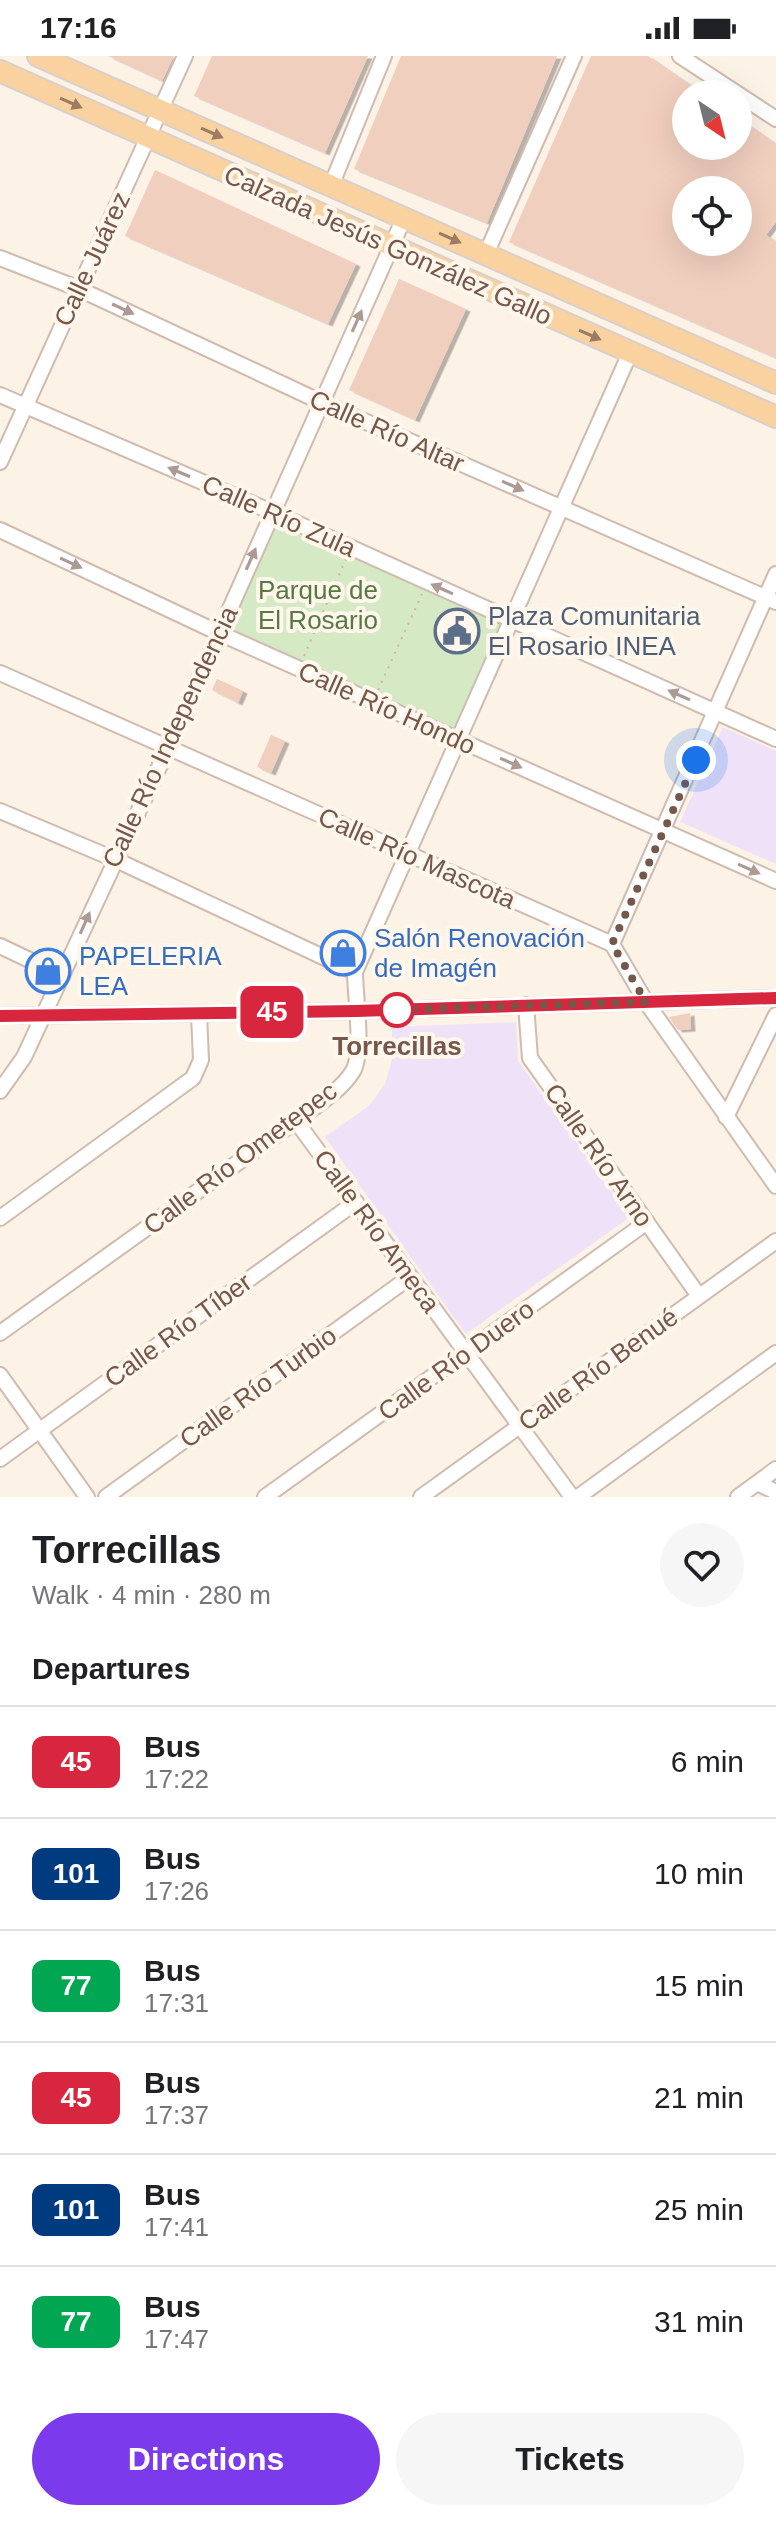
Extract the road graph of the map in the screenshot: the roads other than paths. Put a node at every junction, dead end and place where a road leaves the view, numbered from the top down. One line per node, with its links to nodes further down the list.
1 (5, 56): 7 (street)
2 (38, 56): 10 (main road, Calzada Jesús González Gallo)
3 (185, 56): 10 (street, Calle Juárez)
4 (384, 56): 13 (street)
5 (574, 56): 16 (street)
6 (680, 56): 8 (street)
7 (0, 70): 12 (main road, Calzada Jesús González Gallo, one-way to 12)
8 (717, 80)
9 (752, 103): 11 (street)
10 (160, 111): 12 (street, Calle Juárez); 13 (main road, Calzada Jesús González Gallo, one-way to 13)
11 (776, 119)
12 (149, 139): 15 (main road, Calzada Jesús González Gallo); 18 (street, Calle Juárez)
13 (331, 186): 14 (main road, Calzada Jesús González Gallo)
14 (404, 218): 15 (street, Calle Río Independencia); 16 (main road, Calzada Jesús González Gallo, one-way to 16)
15 (390, 246): 19 (main road, Calzada Jesús González Gallo, one-way to 19); 22 (street, Calle Río Independencia, one-way to 15)
16 (486, 254): 20 (main road, Calzada Jesús González Gallo)
17 (0, 258): 18 (street, Calle Río Altar)
18 (77, 288): 22 (street, Calle Río Altar, one-way to 22); 23 (street, Calle Juárez)
19 (630, 353): 24 (main road, Calzada Jesús González Gallo); 26 (street, Calle Río Ometepec)
20 (776, 383)
21 (0, 395): 23 (street, Calle Río Zula)
22 (321, 402): 26 (street, Calle Río Altar, one-way to 26); 27 (street, Calle Río Independencia)
23 (25, 406): 25 (street, Calle Juárez); 27 (street, Calle Río Zula, one-way to 23)
24 (776, 417)
25 (0, 462)
26 (561, 508): 30 (street, Calle Río Altar); 31 (street, Calle Río Ometepec)
27 (272, 512): 31 (street, Calle Río Zula, one-way to 27); 32 (street, Calle Río Independencia, one-way to 27)
28 (0, 530): 32 (street, Calle Río Hondo, one-way to 32)
29 (776, 574): 30 (street)
30 (771, 600): 34 (street)
31 (511, 620): 34 (street, Calle Río Zula, one-way to 31); 35 (street, Calle Río Ometepec)
32 (219, 633): 35 (street, Calle Río Hondo); 37 (street, Calle Río Independencia)
33 (0, 673): 37 (street, Calle Río Mascota)
34 (717, 712): 36 (street, Calle Río Zula); 39 (street)
35 (458, 739): 39 (street, Calle Río Hondo, one-way to 39); 40 (street, Calle Río Ometepec)
36 (776, 739)
37 (168, 748): 40 (street, Calle Río Mascota); 41 (street, Calle Río Independencia)
38 (0, 811): 41 (street)
39 (663, 831): 42 (street, Calle Río Hondo, one-way to 42); 43 (street)
40 (407, 854): 43 (street, Calle Río Mascota); 45 (street, Calle Río Ometepec)
41 (114, 859): 45 (street); 46 (street, Calle Río Independencia, one-way to 41)
42 (776, 881)
43 (612, 944): 48 (street)
44 (0, 946): 46 (street)
45 (355, 972): 50 (street, Calle Río Ometepec)
46 (61, 975): 52 (street, Calle Río Independencia)
47 (776, 998): 48 (street)
48 (646, 1002): 49 (street); 56 (street)
49 (526, 1005): 50 (street); 61 (street, Calle Río Arno)
50 (356, 1011): 51 (street); 57 (street, Calle Río Ometepec)
51 (199, 1014): 52 (street); 60 (street)
52 (43, 1015): 54 (street); 55 (street, Calle Río Independencia)
53 (776, 1015): 56 (street)
54 (0, 1016)
55 (0, 1091)
56 (726, 1117): 58 (street)
57 (296, 1121): 59 (street, Calle Río Ameca); 65 (street, Calle Río Ometepec)
58 (776, 1186)
59 (356, 1202): 63 (street, Calle Río Ameca); 70 (street, Calle Río Tíber)
60 (0, 1218)
61 (647, 1222): 64 (street, Calle Río Arno); 66 (street, Calle Río Duero)
62 (776, 1241): 64 (street, Calle Río Benué)
63 (410, 1277): 66 (street, Calle Río Ameca); 76 (street, Calle Río Turbio)
64 (699, 1296): 69 (street, Calle Río Benué)
65 (0, 1333)
66 (466, 1353): 69 (street, Calle Río Ameca); 77 (street, Calle Río Duero)
67 (776, 1353): 80 (street)
68 (0, 1375): 70 (street)
69 (519, 1426): 78 (street, Calle Río Benué); 79 (street, Calle Río Ameca)
70 (39, 1430): 71 (street, Calle Río Tíber); 75 (street)
71 (0, 1459)
72 (776, 1469): 73 (street)
73 (757, 1483): 74 (street); 81 (street)
74 (776, 1492)
75 (87, 1497)
76 (106, 1497)
77 (265, 1497)
78 (421, 1497)
79 (572, 1497)
80 (578, 1497)
81 (738, 1497)

